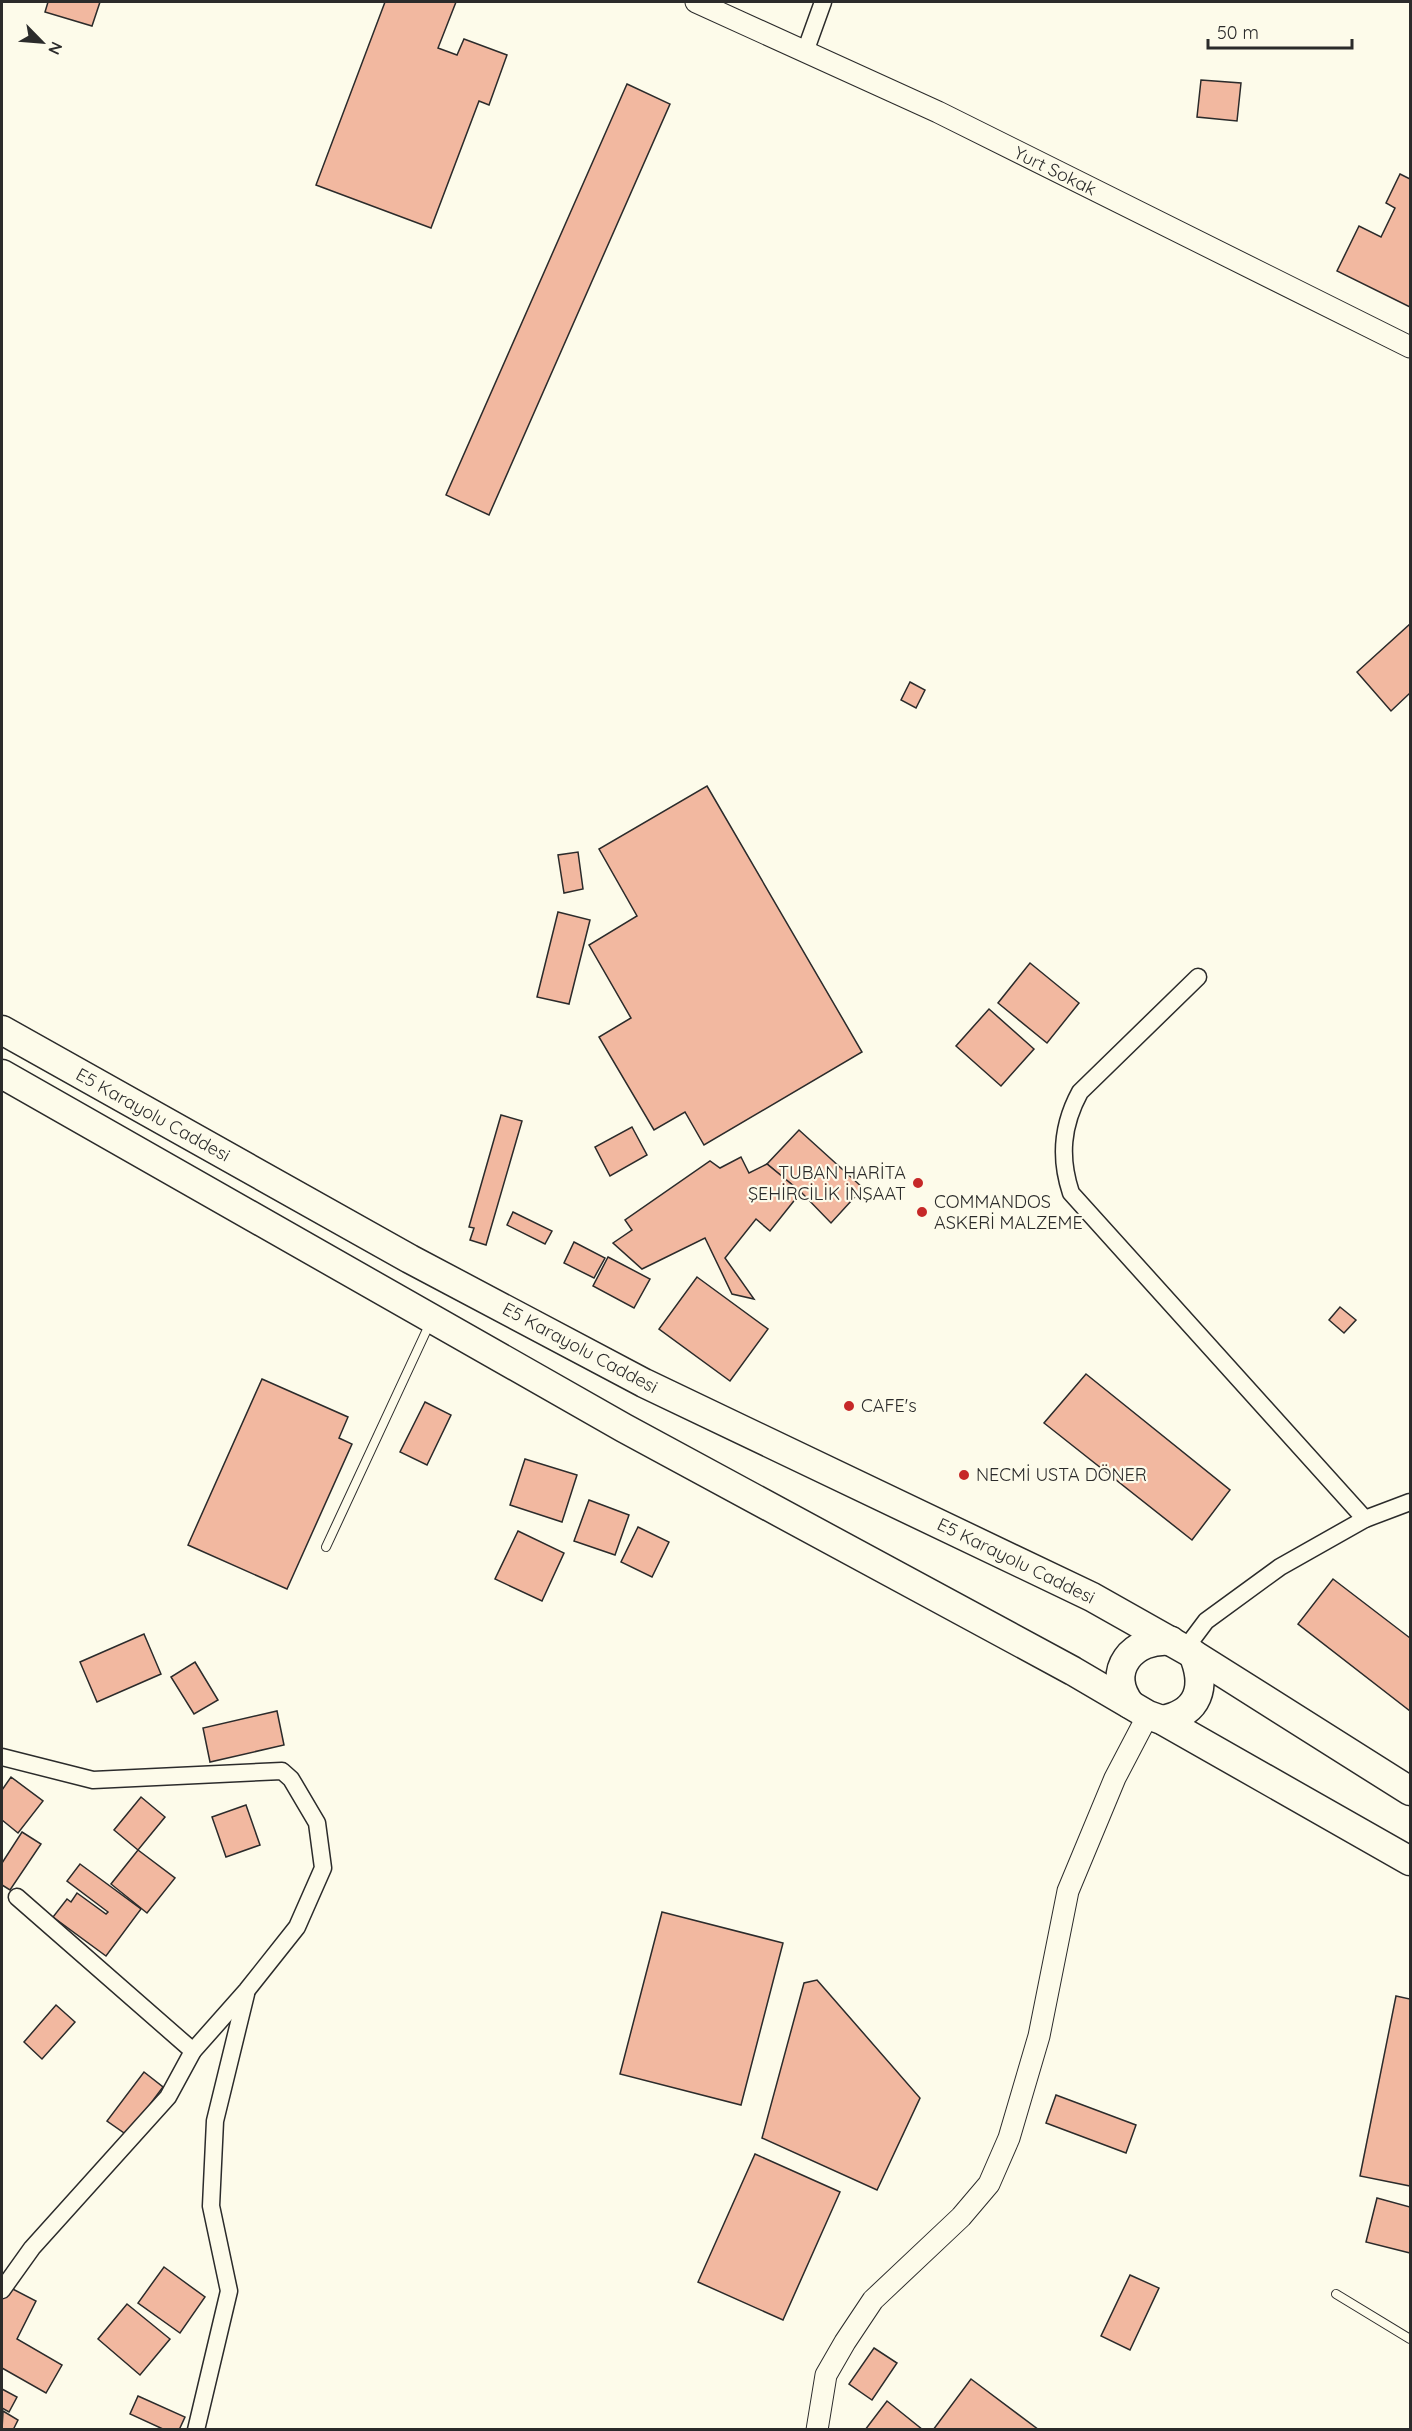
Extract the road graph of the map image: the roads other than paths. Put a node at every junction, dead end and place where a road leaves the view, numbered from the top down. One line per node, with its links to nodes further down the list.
1 (696, 2): 3 (street, Yurt Sokak)
2 (823, 2): 3 (street)
3 (805, 52): 4 (street, Yurt Sokak)
4 (1410, 347)
5 (1198, 977): 10 (street)
6 (2, 1030): 12 (highway, E5 Karayolu Caddesi)
7 (2, 1074): 8 (highway)
8 (431, 1320): 11 (lane); 13 (highway)
9 (1410, 1502): 10 (street)
10 (1365, 1520): 12 (street)
11 (326, 1547)
12 (1183, 1648): 13 (highway); 13 (highway); 15 (highway, E5 Karayolu Caddesi)
13 (1147, 1713): 16 (highway); 24 (street)
14 (2, 1757): 18 (street)
15 (1410, 1791)
16 (1410, 1861)
17 (17, 1898): 19 (street)
18 (247, 1990): 19 (street); 23 (street)
19 (193, 2050): 20 (street)
20 (2, 2290)
21 (1336, 2294): 22 (lane)
22 (1410, 2339)
23 (196, 2430)
24 (817, 2430)

